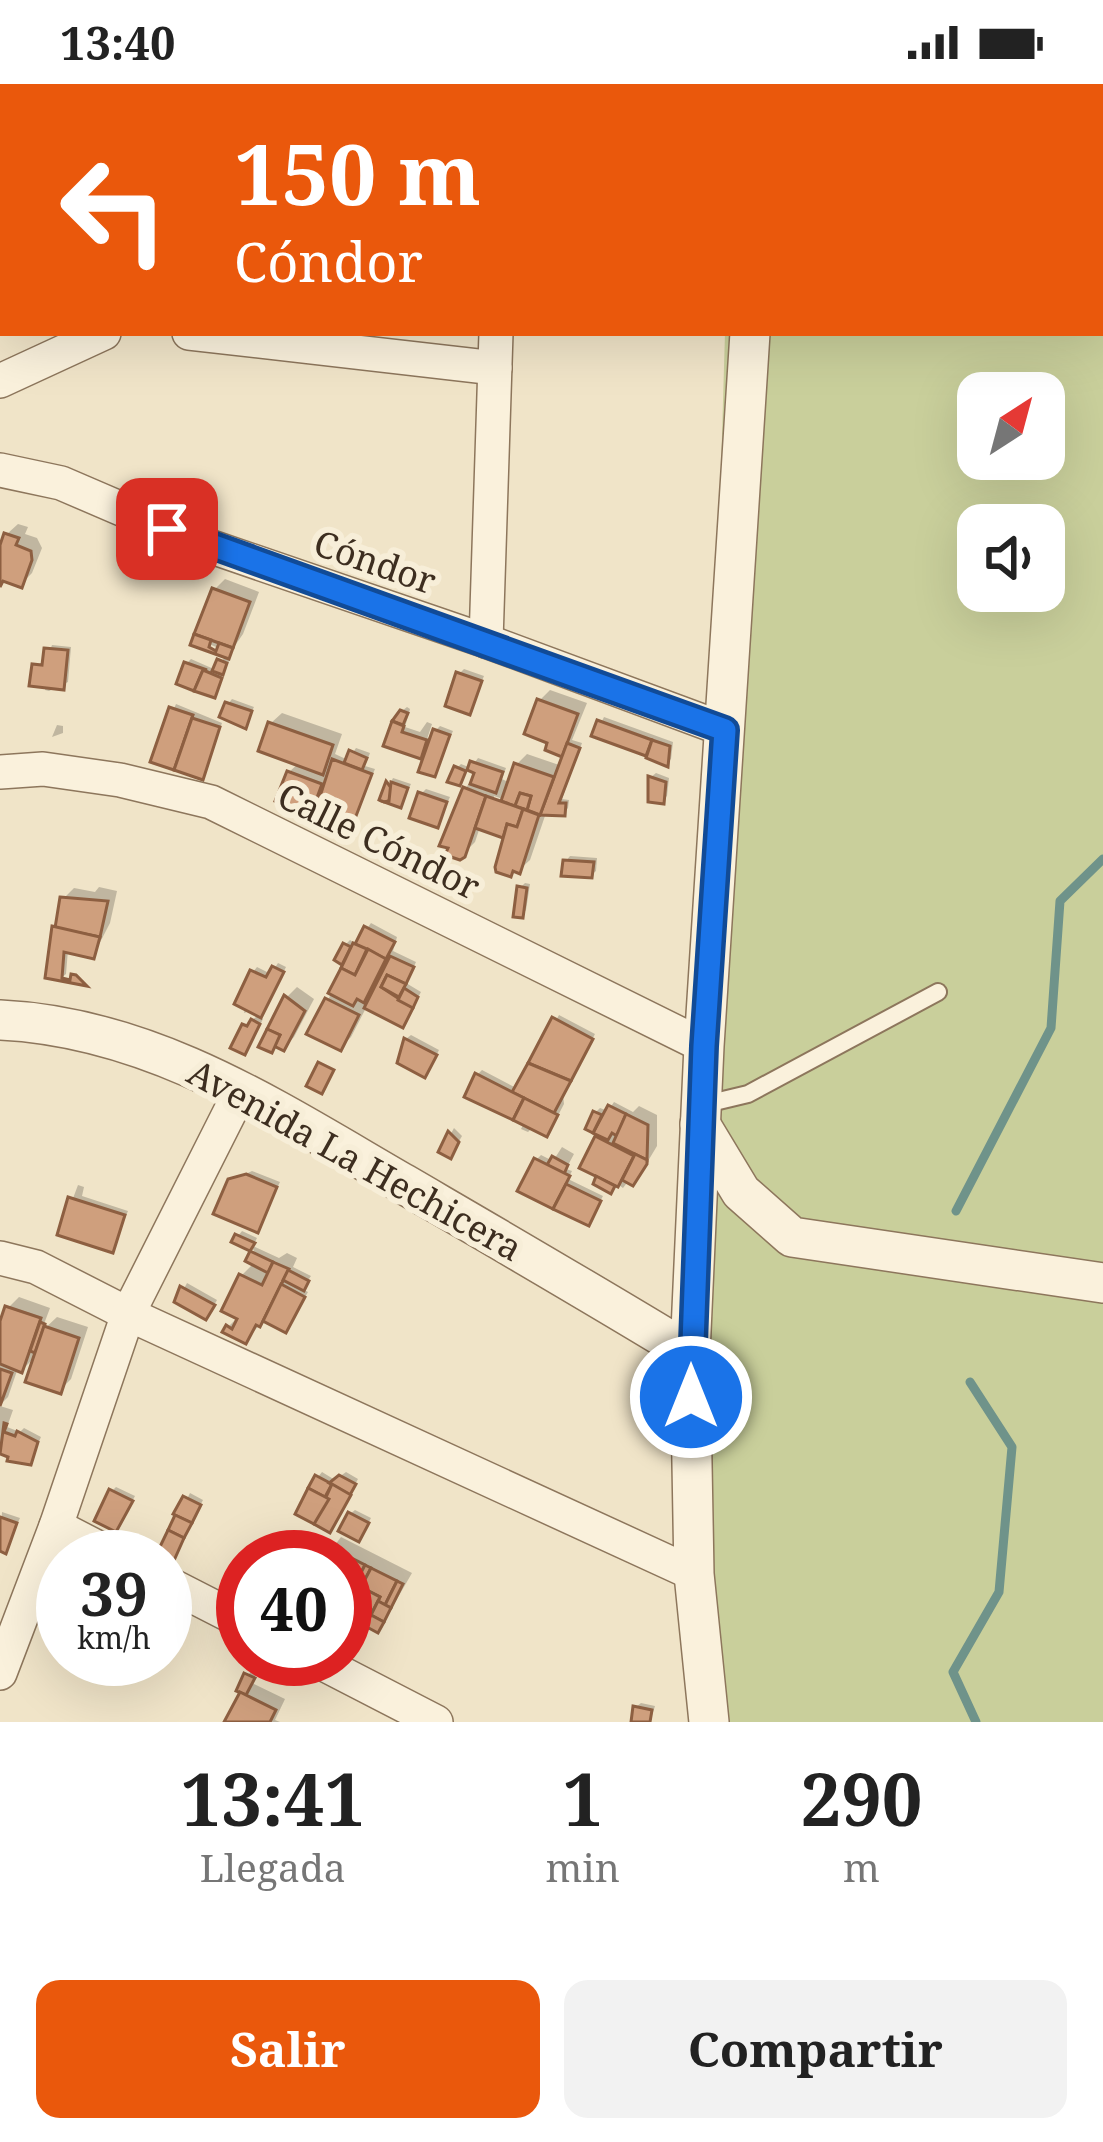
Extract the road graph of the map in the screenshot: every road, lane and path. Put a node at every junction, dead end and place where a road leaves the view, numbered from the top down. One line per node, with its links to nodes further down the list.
1 (98, 336): 6 (street)
2 (215, 336): 5 (street)
3 (496, 336): 5 (street)
4 (750, 336): 9 (street)
5 (495, 368): 8 (street)
6 (0, 381)
7 (0, 470): 8 (street, Cóndor)
8 (486, 640): 9 (street, Cóndor)
9 (725, 730): 13 (street)
10 (0, 772): 13 (street, Calle Cóndor)
11 (938, 992): 15 (lane)
12 (0, 1020): 14 (street, Avenida La Hechicera)
13 (704, 1046): 15 (street)
14 (241, 1090): 18 (street); 19 (street, Avenida La Hechicera)
15 (701, 1115): 17 (street); 19 (street)
16 (0, 1258): 18 (street)
17 (1103, 1283)
18 (128, 1314): 20 (street); 22 (street)
19 (690, 1353): 22 (street)
20 (56, 1526): 21 (street); 23 (street)
21 (64, 1530)
22 (694, 1574): 26 (street)
23 (0, 1672)
24 (366, 1686): 25 (street)
25 (436, 1722)
26 (709, 1722)

